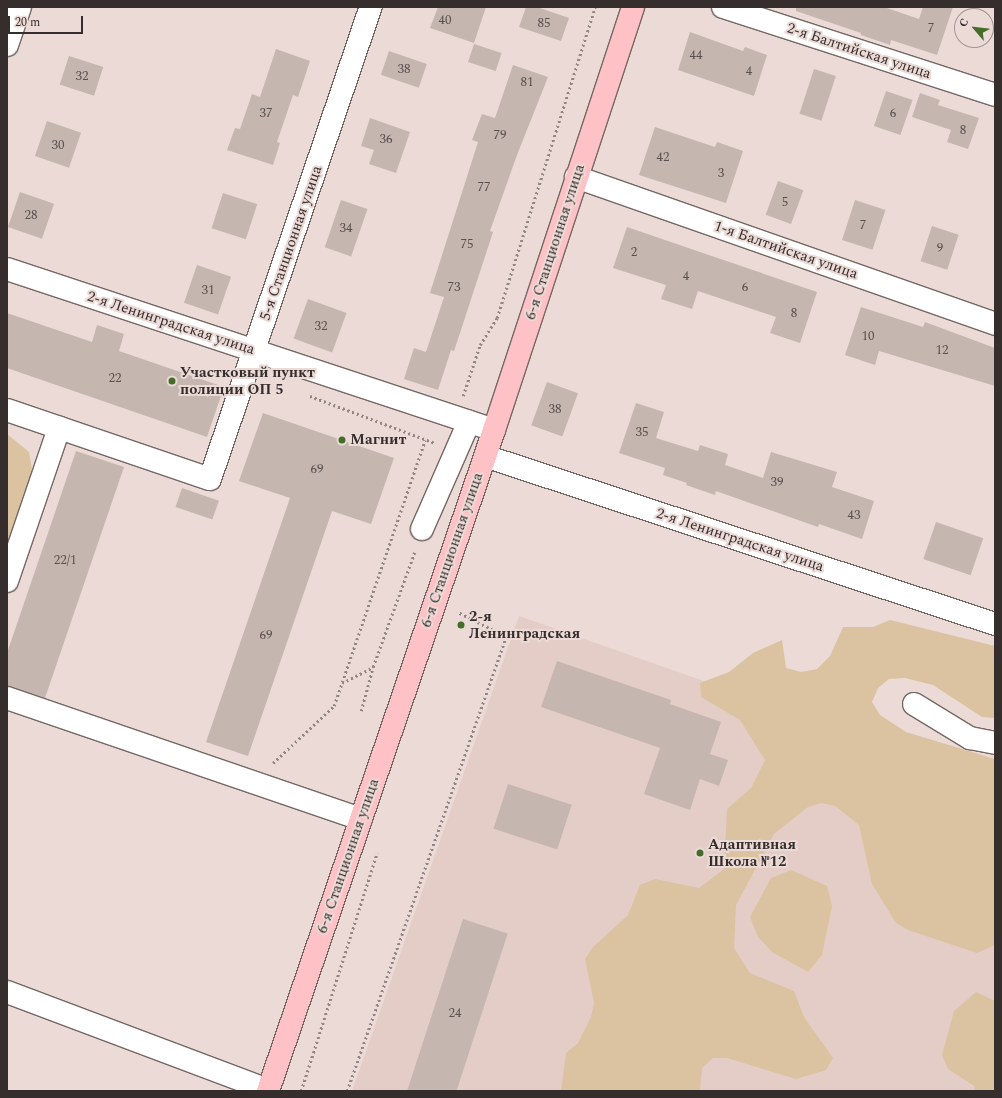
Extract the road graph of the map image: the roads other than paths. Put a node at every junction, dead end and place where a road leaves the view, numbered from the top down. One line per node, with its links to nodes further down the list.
1 (20, 7): 5 (street)
2 (370, 7): 10 (street, 5-я Станционная улица)
3 (633, 7): 7 (main road, 6-я Станционная улица)
4 (723, 7): 6 (street, 2-я Балтийская улица)
5 (7, 45)
6 (995, 95)
7 (576, 177): 9 (street, 1-я Балтийская улица); 14 (main road, 6-я Станционная улица)
8 (7, 269): 10 (street, 2-я Ленинградская улица)
9 (995, 324)
10 (255, 351): 12 (street, 2-я Ленинградская улица); 13 (street, 5-я Станционная улица)
11 (7, 410): 13 (street)
12 (462, 419): 14 (street, 2-я Ленинградская улица); 16 (street)
13 (59, 428): 17 (street)
14 (494, 430): 15 (main road, 6-я Станционная улица)
15 (485, 456): 18 (street, 2-я Ленинградская улица); 22 (main road, 6-я Станционная улица)
16 (422, 529)
17 (7, 581)
18 (995, 624)
19 (7, 698): 22 (street)
20 (914, 704): 21 (street)
21 (995, 743)
22 (361, 819): 24 (main road, 6-я Станционная улица)
23 (7, 992): 24 (street)
24 (268, 1090)

